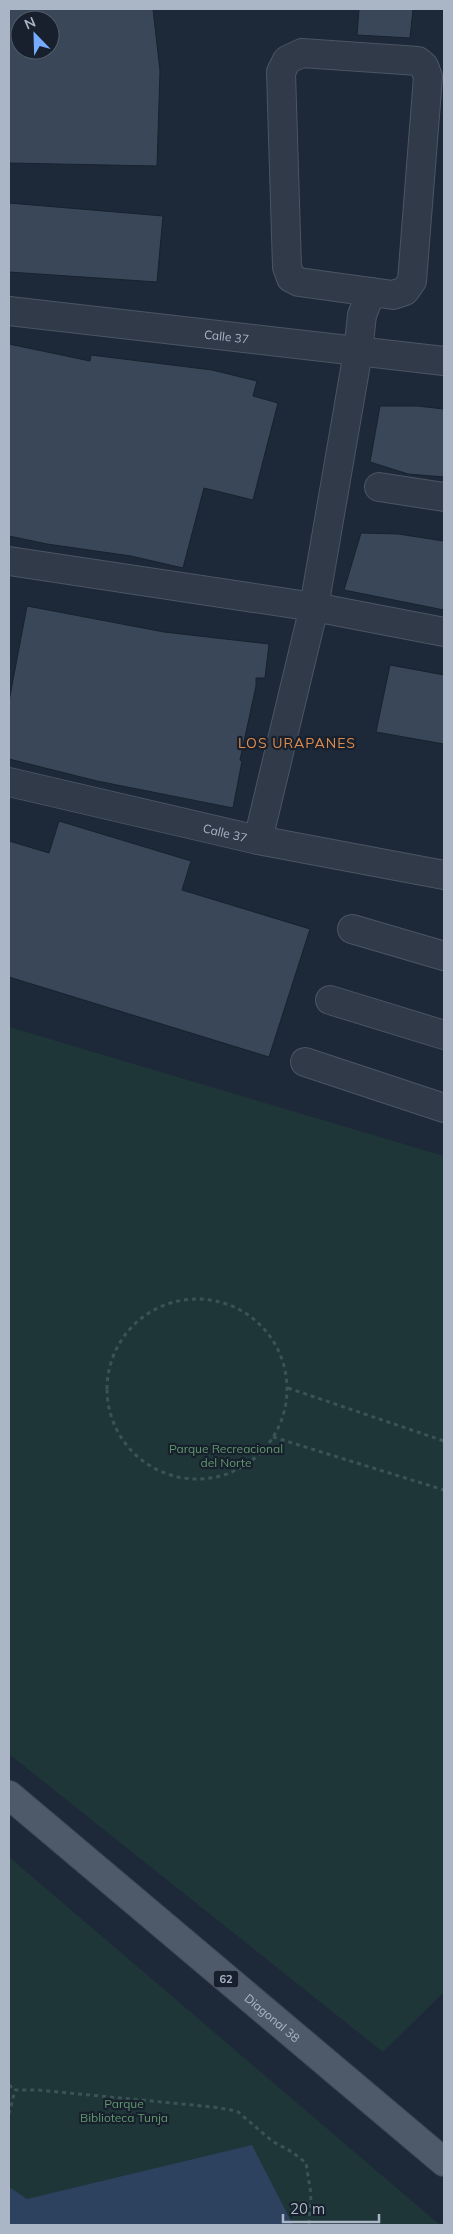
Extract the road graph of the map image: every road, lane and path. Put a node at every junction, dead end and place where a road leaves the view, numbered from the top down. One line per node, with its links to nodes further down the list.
1 (371, 292): 1 (street); 3 (street)
2 (9, 312): 3 (street, Calle 37)
3 (358, 352): 4 (street, Calle 37); 8 (street)
4 (444, 361)
5 (379, 487): 6 (street)
6 (444, 497)
7 (9, 561): 8 (street)
8 (314, 607): 9 (street); 11 (street)
9 (444, 632)
10 (9, 782): 11 (street, Calle 37)
11 (258, 840): 12 (street, Calle 37)
12 (444, 875)
13 (352, 929): 14 (street)
14 (444, 956)
15 (330, 1000): 16 (street)
16 (444, 1035)
17 (305, 1062): 18 (street)
18 (444, 1108)
19 (288, 1388): 20 (path); 20 (path); 21 (path)
20 (273, 1437): 22 (path)
21 (444, 1441)
22 (444, 1490)
23 (9, 1795): 27 (main road, Diagonal 38 / 62)
24 (9, 2085): 25 (path)
25 (15, 2090): 26 (path); 28 (path)
26 (9, 2114)
27 (444, 2162)
28 (310, 2225)

